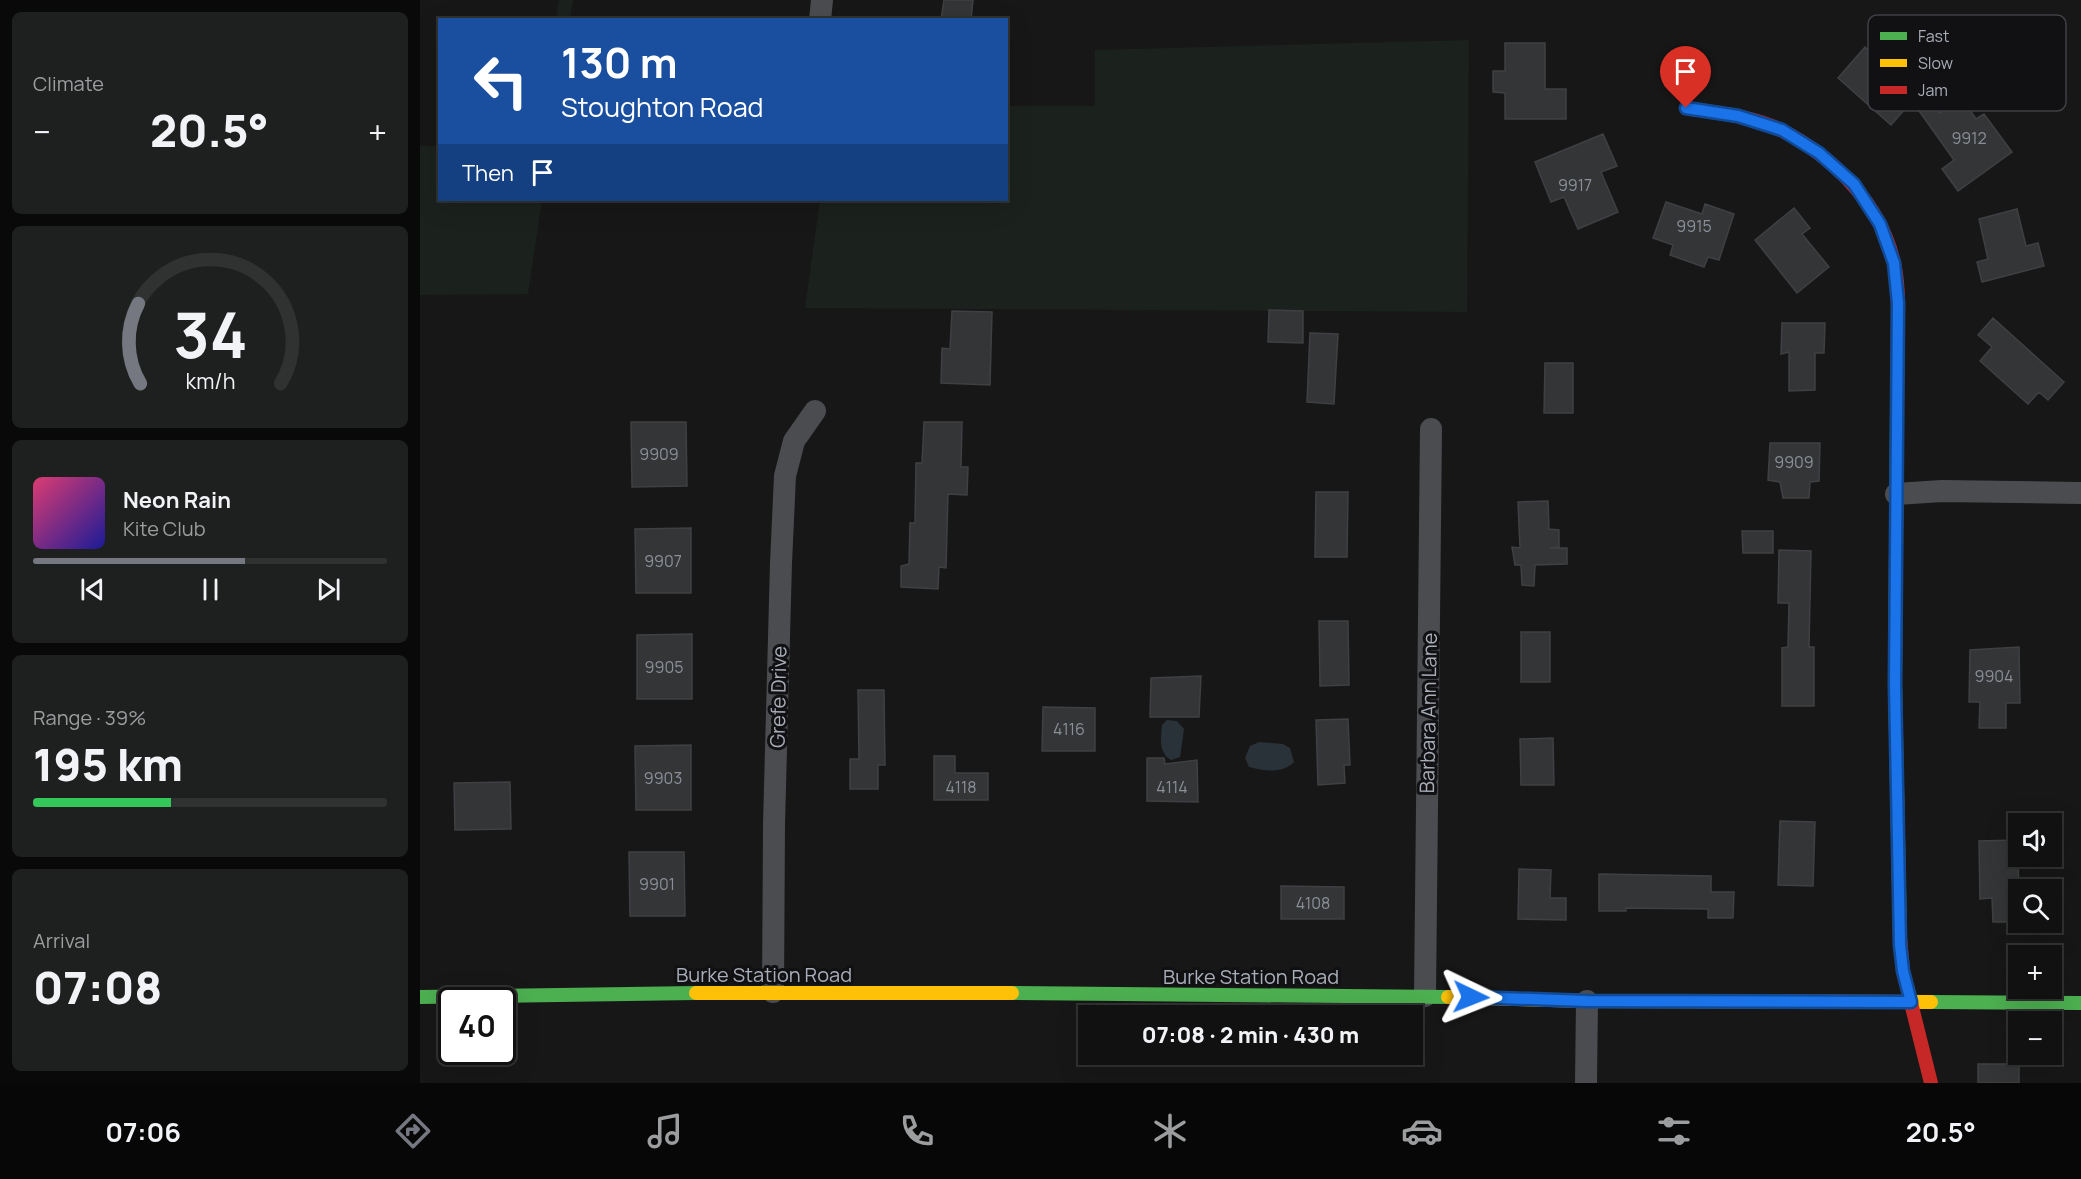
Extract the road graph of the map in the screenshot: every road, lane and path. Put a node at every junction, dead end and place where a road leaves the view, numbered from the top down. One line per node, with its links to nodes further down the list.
1 (822, 0): 2 (street)
2 (820, 18)
3 (1686, 108): 7 (street)
4 (815, 411): 8 (street, Grefe Drive)
5 (1431, 429): 9 (street, Barbara Ann Lane)
6 (2081, 493): 7 (street)
7 (1896, 494): 12 (street)
8 (773, 992): 9 (street, Burke Station Road); 10 (street, Burke Station Road)
9 (1425, 996): 11 (street, Burke Station Road)
10 (420, 997)
11 (1587, 1001): 12 (street, Burke Station Road); 14 (street)
12 (1911, 1002): 13 (street, Burke Station Road); 15 (street)
13 (2081, 1003)
14 (1586, 1083)
15 (1931, 1083)

